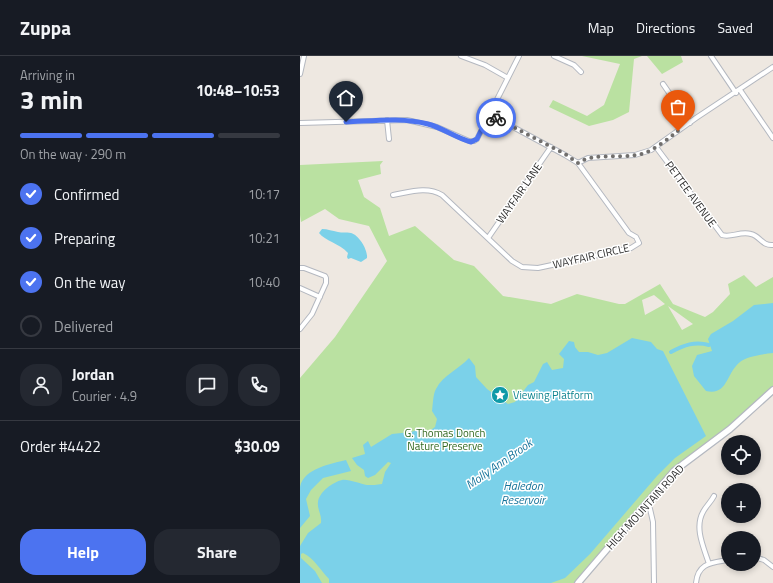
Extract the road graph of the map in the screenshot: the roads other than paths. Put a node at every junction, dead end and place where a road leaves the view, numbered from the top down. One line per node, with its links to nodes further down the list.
1 (304, 56): 8 (street)
2 (461, 56): 9 (street)
3 (519, 56): 9 (street)
4 (554, 56): 7 (street)
5 (711, 56): 12 (street)
6 (773, 67): 11 (street)
7 (581, 72)
8 (300, 74)
9 (508, 78): 13 (street)
10 (663, 84): 16 (street)
11 (740, 90): 12 (street); 17 (street)
12 (736, 93): 16 (street)
13 (489, 114): 14 (street); 19 (street, WAYFAIR CIRCLE)
14 (387, 120): 15 (street); 18 (street)
15 (300, 123)
16 (690, 123): 20 (street)
17 (773, 138)
18 (389, 139)
19 (551, 147): 21 (street, WAYFAIR CIRCLE); 23 (street, WAYFAIR LANE)
20 (656, 147): 21 (street); 24 (street, PETTEE AVENUE)
21 (578, 163): 23 (street, WAYFAIR CIRCLE)
22 (393, 195): 23 (street, WAYFAIR CIRCLE)
23 (488, 238)
24 (773, 245)
25 (300, 268): 27 (street)
26 (300, 288): 27 (street)
27 (320, 297): 28 (street)
28 (300, 329)
29 (773, 390): 31 (main road, HIGH MOUNTAIN ROAD)
30 (714, 496): 34 (street)
31 (648, 500): 36 (main road, HIGH MOUNTAIN ROAD); 37 (street)
32 (761, 559): 35 (street)
33 (721, 561): 34 (street)
34 (709, 564): 38 (street)
35 (773, 567)
36 (578, 583)
37 (654, 583)
38 (696, 583)

